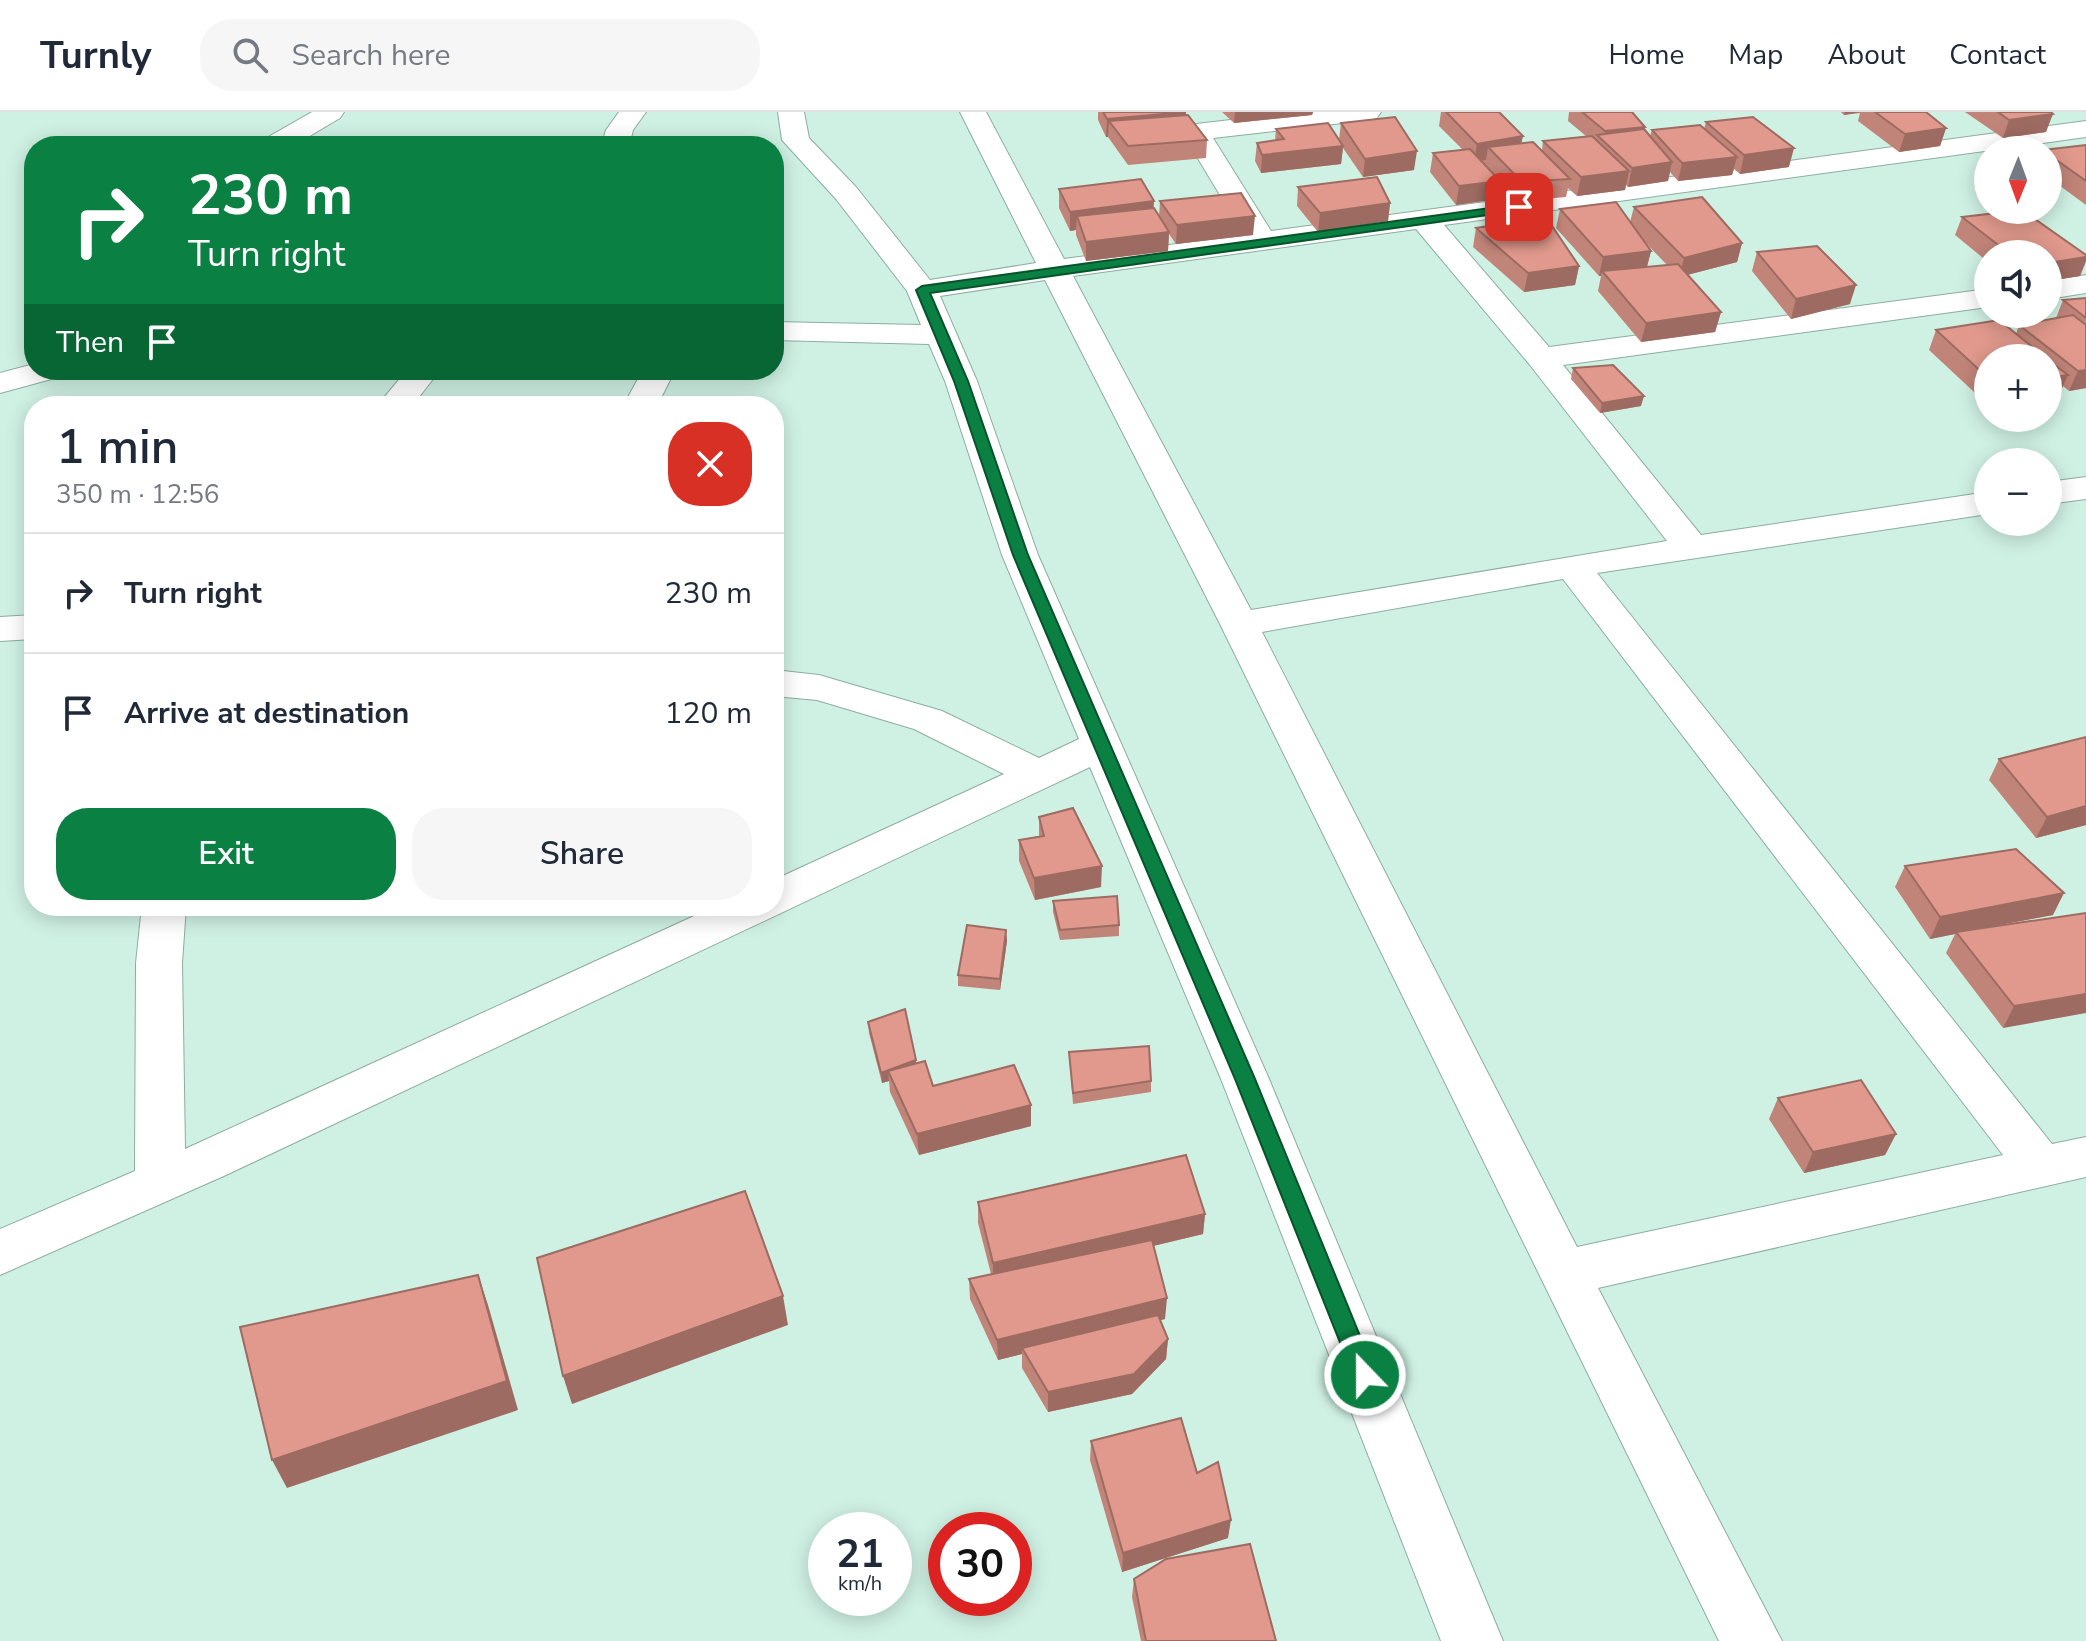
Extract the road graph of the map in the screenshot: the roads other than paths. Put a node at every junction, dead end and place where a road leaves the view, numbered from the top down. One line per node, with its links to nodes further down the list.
1 (331, 112): 8 (street)
2 (633, 112): 9 (street)
3 (791, 112): 15 (street)
4 (973, 112): 12 (street)
5 (1368, 112): 6 (street)
6 (1189, 122): 11 (street)
7 (2086, 129): 10 (street)
8 (290, 136)
9 (618, 136)
10 (1424, 220): 11 (street); 19 (street)
11 (1264, 243): 12 (street)
12 (1057, 269): 15 (street); 29 (street)
13 (2086, 284): 14 (street)
14 (2062, 288)
15 (922, 290): 18 (street)
16 (1974, 300): 19 (street)
17 (784, 331): 18 (street)
18 (942, 335): 33 (street)
19 (1541, 358): 27 (street)
20 (24, 376): 22 (street)
21 (416, 380): 23 (street)
22 (0, 383)
23 (402, 396)
24 (2086, 488): 25 (street)
25 (2062, 491)
26 (1974, 505): 27 (street)
27 (1692, 548): 28 (street)
28 (1572, 566): 29 (street); 38 (street)
29 (1239, 624): 41 (street)
30 (24, 628): 31 (street)
31 (0, 629)
32 (784, 684): 34 (street)
33 (1102, 745): 34 (street); 42 (street)
34 (1038, 774): 35 (street)
35 (784, 893)
36 (163, 916): 39 (street)
37 (735, 916): 39 (street)
38 (2063, 1162): 41 (street)
39 (160, 1183): 40 (street)
40 (0, 1253)
41 (1563, 1273): 43 (street)
42 (1472, 1641)
43 (1751, 1641)

